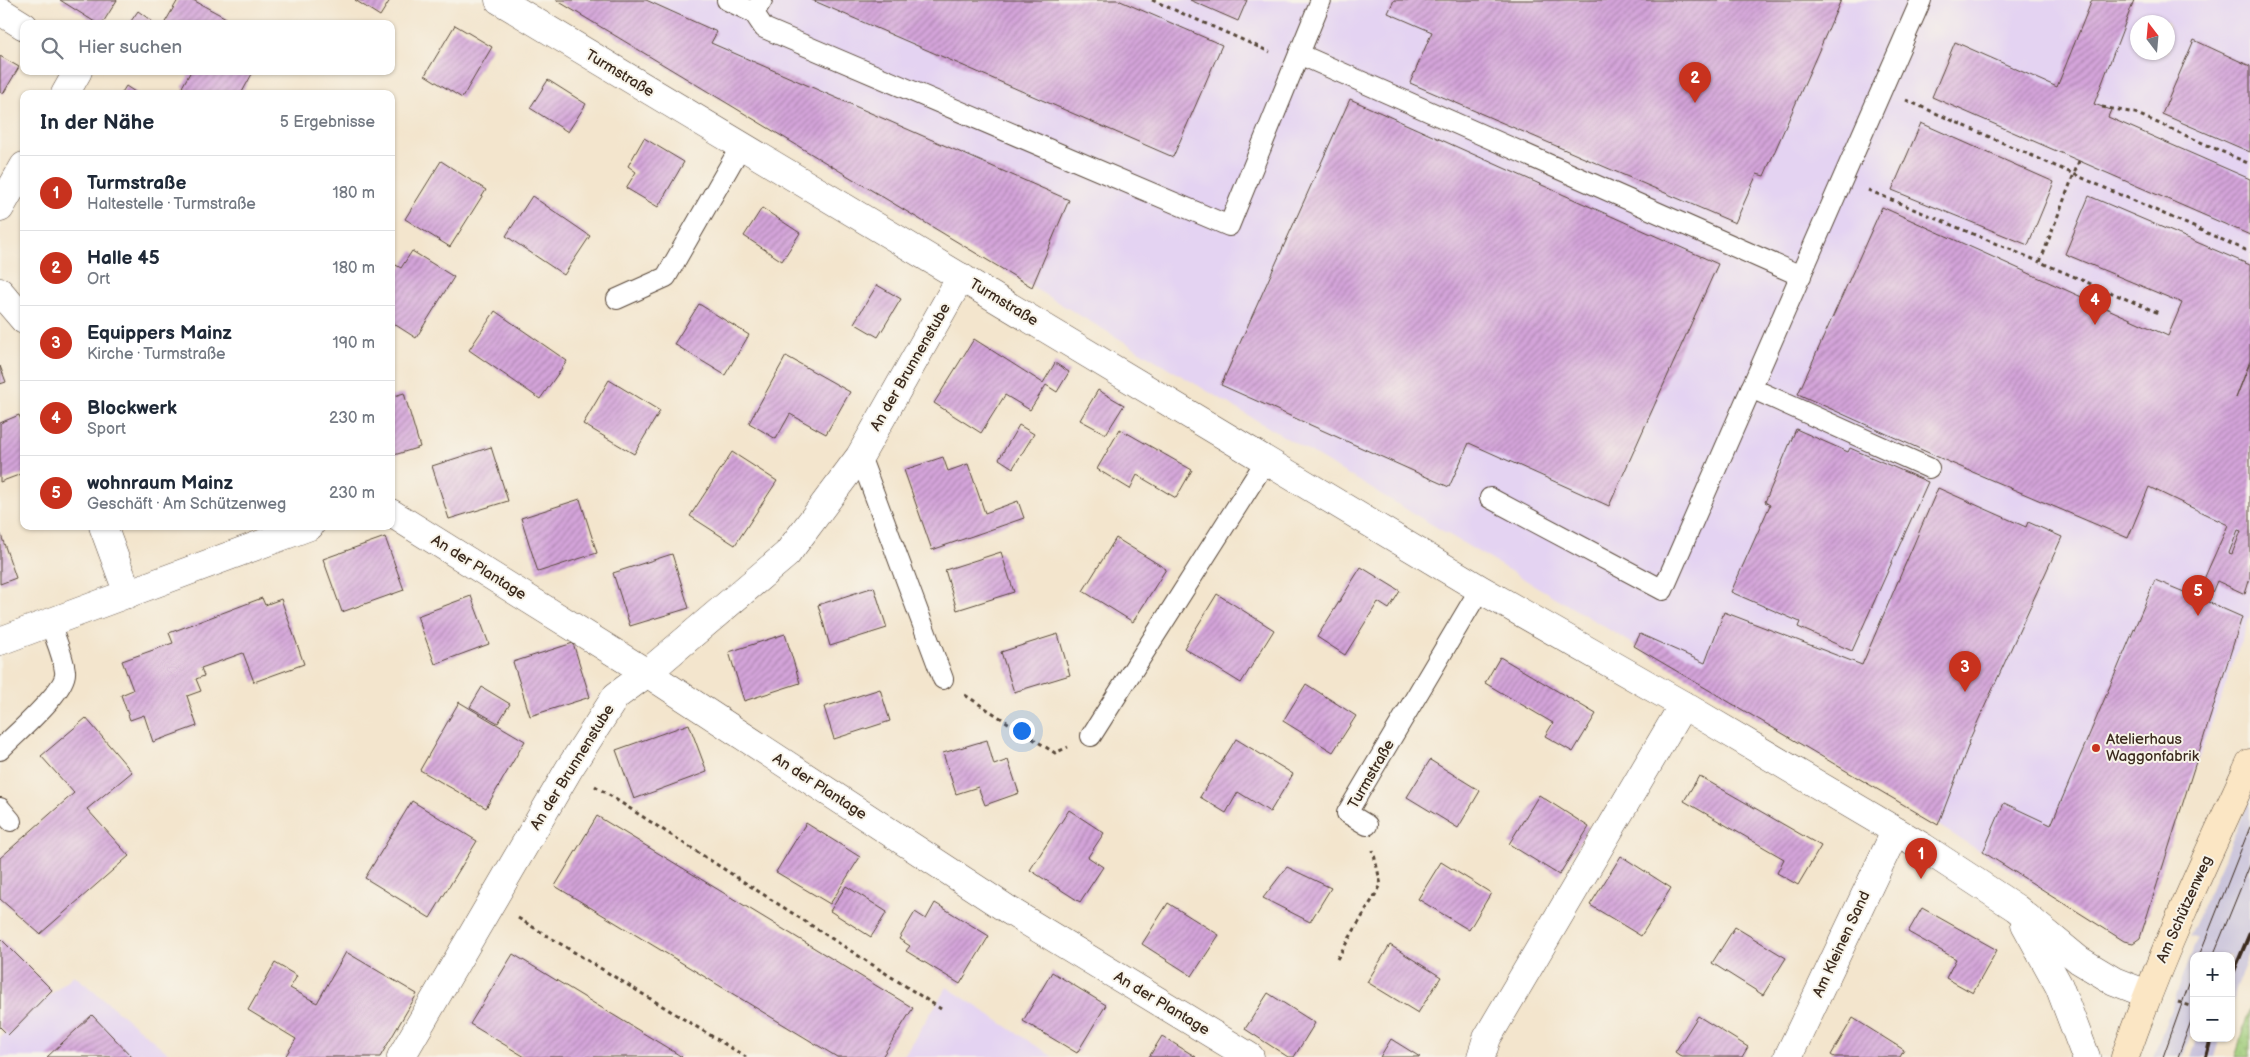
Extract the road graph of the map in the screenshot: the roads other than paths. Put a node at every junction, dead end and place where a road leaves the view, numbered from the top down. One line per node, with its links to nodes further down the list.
1 (499, 0): 11 (street, Turmstraße)
2 (727, 0): 5 (lane)
3 (1321, 0): 8 (lane)
4 (1921, 0): 14 (lane)
5 (758, 7): 8 (lane)
6 (0, 11): 7 (street)
7 (20, 24)
8 (1297, 58): 14 (lane)
9 (76, 75): 10 (street)
10 (67, 90)
11 (741, 146): 15 (street, Turmstraße); 17 (lane)
12 (20, 173): 13 (street)
13 (0, 208)
14 (1800, 276): 19 (lane)
15 (961, 277): 20 (street, An der Brunnenstube); 21 (street, Turmstraße)
16 (0, 292): 18 (street)
17 (618, 299)
18 (20, 315)
19 (1751, 388): 22 (lane); 23 (lane)
20 (860, 456): 31 (street, An der Brunnenstube); 32 (lane)
21 (1267, 459): 27 (street, Turmstraße); 34 (lane)
22 (1928, 468)
23 (1490, 498)
24 (395, 516): 31 (street, An der Plantage)
25 (104, 530): 28 (street)
26 (299, 530): 28 (street)
27 (1480, 588): 33 (street, Turmstraße); 37 (lane, Turmstraße)
28 (128, 594): 29 (street)
29 (50, 623): 30 (street); 35 (lane)
30 (0, 641)
31 (647, 673): 41 (street, An der Brunnenstube); 42 (street, An der Plantage)
32 (943, 678)
33 (1683, 705): 38 (street, Turmstraße); 43 (street)
34 (1091, 736)
35 (0, 750)
36 (2250, 763): 40 (main road, Am Schützenweg)
37 (1367, 825)
38 (1895, 832): 39 (street, Turmstraße); 44 (street, Am Kleinen Sand)
39 (2016, 908): 40 (street, Turmstraße); 45 (street, Turmstraße)
40 (2147, 994): 46 (main road, Am Schützenweg)
41 (401, 1057)
42 (1250, 1057)
43 (1481, 1057)
44 (1788, 1057)
45 (2086, 1057)
46 (2125, 1057)

